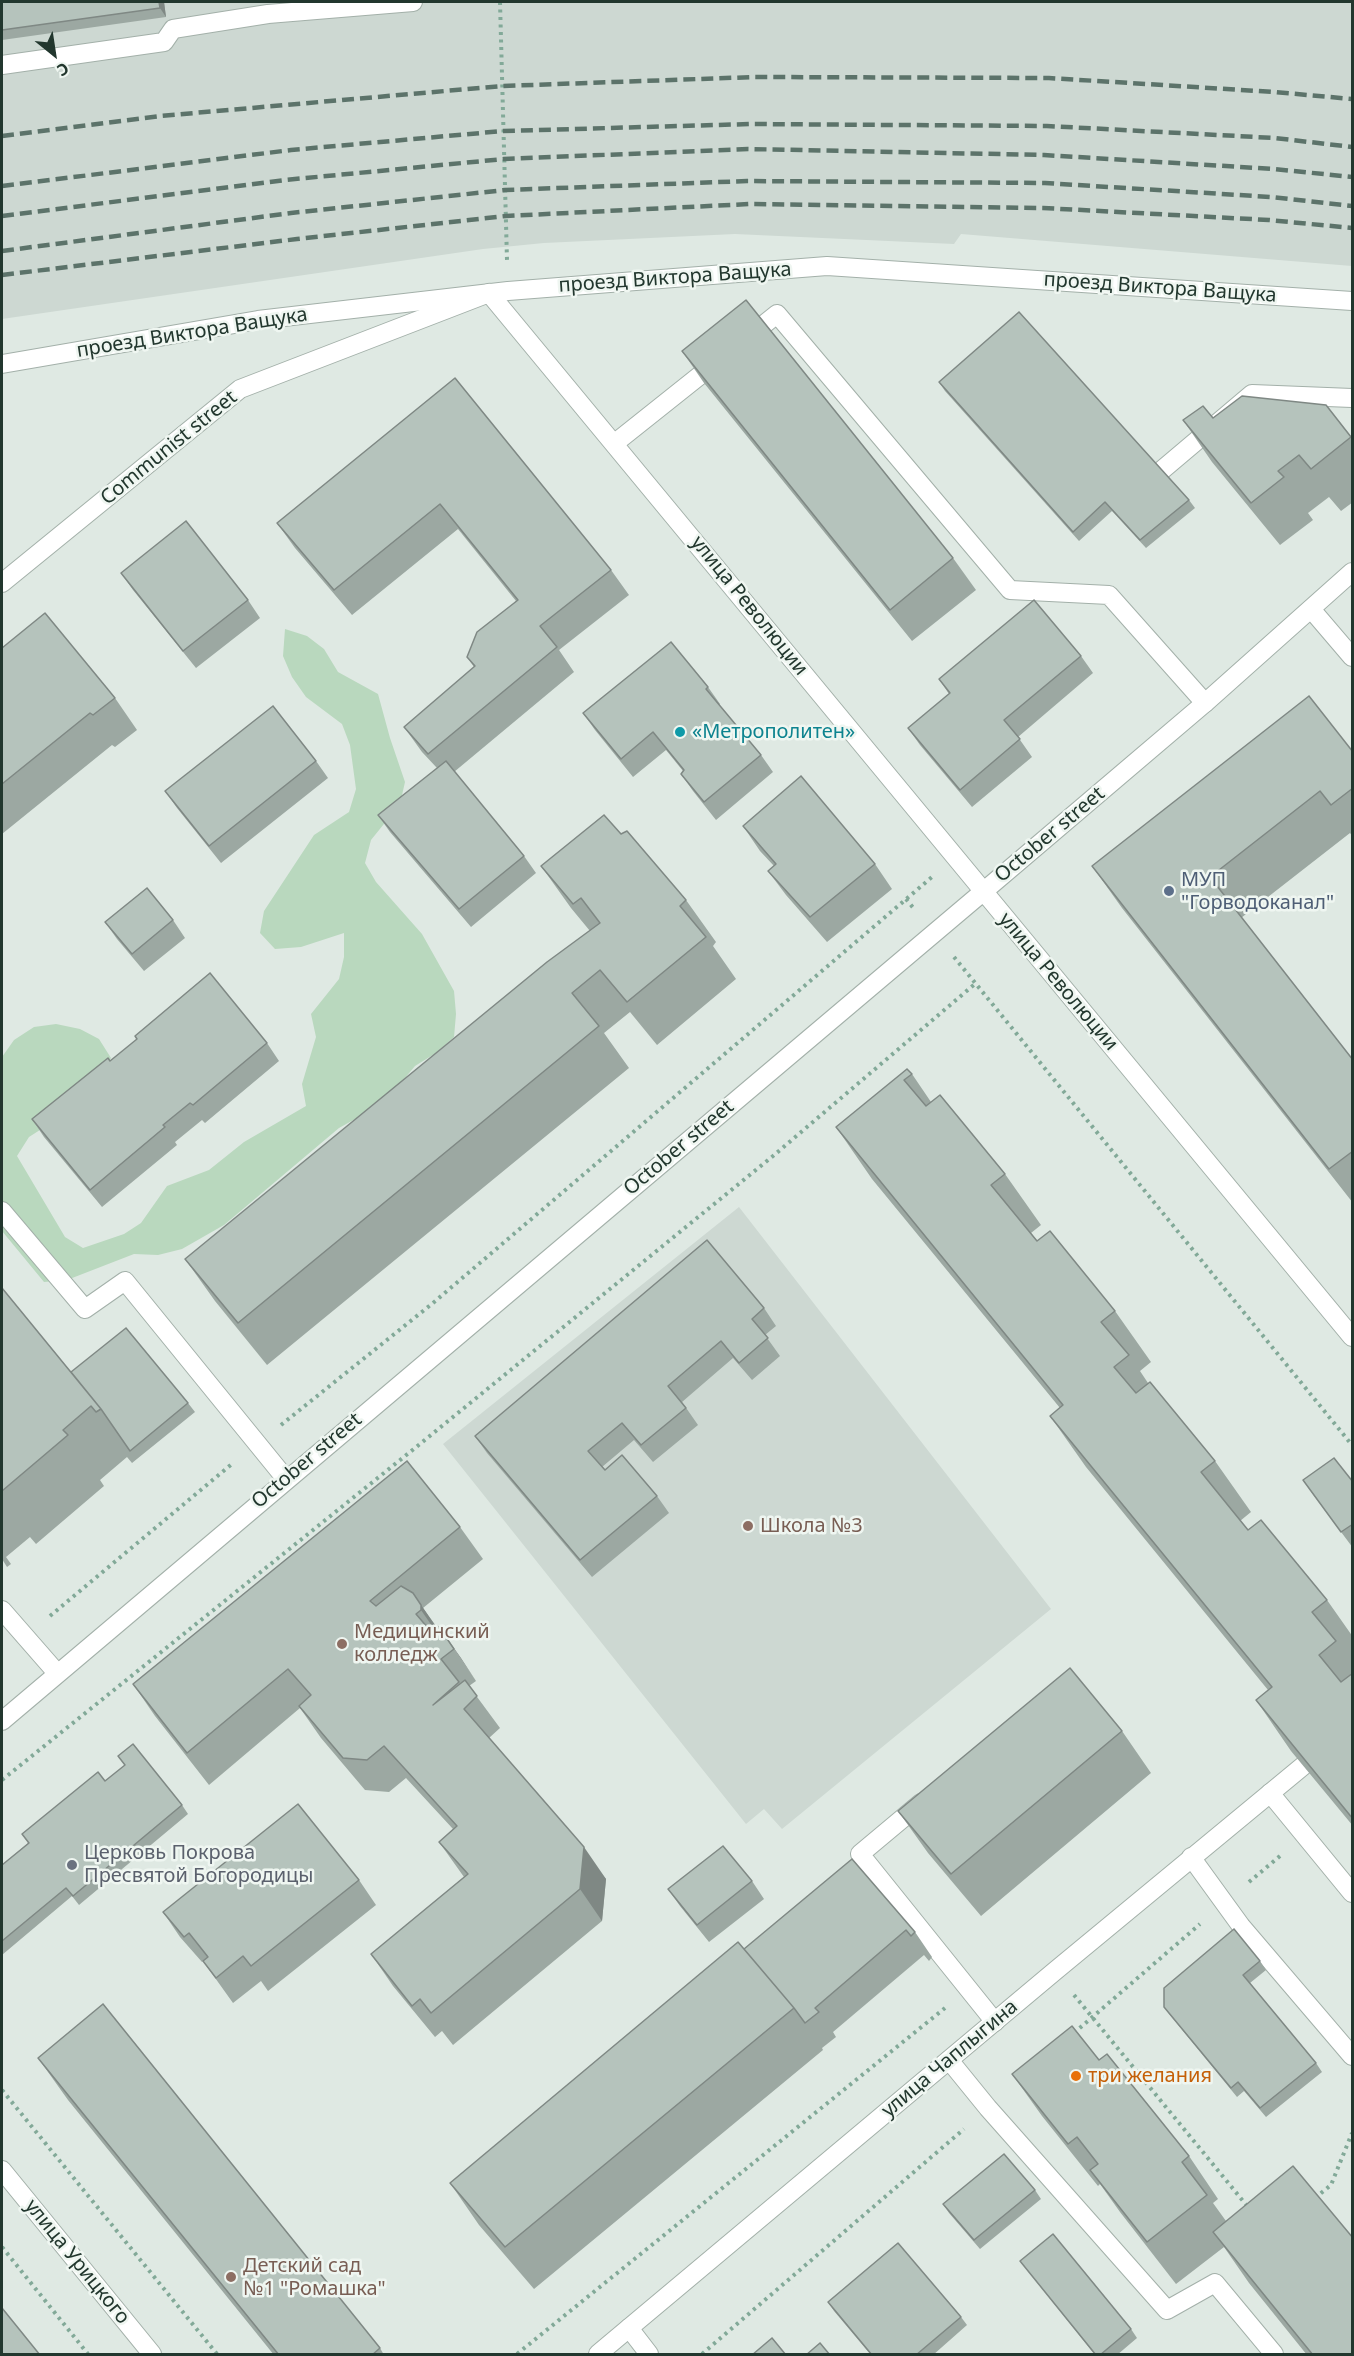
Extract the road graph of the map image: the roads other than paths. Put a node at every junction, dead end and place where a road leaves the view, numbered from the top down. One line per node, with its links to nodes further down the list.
1 (413, 2): 2 (street)
2 (2, 65)
3 (489, 292): 4 (street, проезд Виктора Ващука); 5 (street, проезд Виктора Ващука); 7 (street, улица Революции); 10 (street, Communist street)
4 (1353, 301)
5 (2, 364)
6 (1353, 398): 8 (street)
7 (615, 443): 13 (street); 14 (street, улица Революции)
8 (1161, 470)
9 (1353, 572): 11 (street, October street)
10 (2, 583)
11 (1311, 609): 12 (street); 13 (street, October street)
12 (1353, 657)
13 (1204, 704): 14 (street, October street)
14 (984, 891): 16 (street, улица Революции); 17 (street, October street)
15 (2, 1211): 17 (street)
16 (1353, 1337)
17 (286, 1479): 19 (street, October street)
18 (2, 1610): 19 (street)
19 (57, 1673): 20 (street, October street)
20 (2, 1720)
21 (1303, 1766): 23 (street, улица Чаплыгина)
22 (933, 1793): 26 (street)
23 (1270, 1793): 24 (street, улица Чаплыгина); 25 (street)
24 (1191, 1857): 26 (street, улица Чаплыгина); 27 (street)
25 (1353, 1893)
26 (995, 2022): 28 (street, улица Чаплыгина)
27 (1353, 2056)
28 (949, 2060): 30 (street, улица Чаплыгина); 34 (street)
29 (2, 2170): 31 (street, улица Урицкого)
30 (628, 2328): 32 (street, улица Чаплыгина); 33 (street)
31 (152, 2355)
32 (598, 2355)
33 (649, 2355)
34 (1274, 2355)

